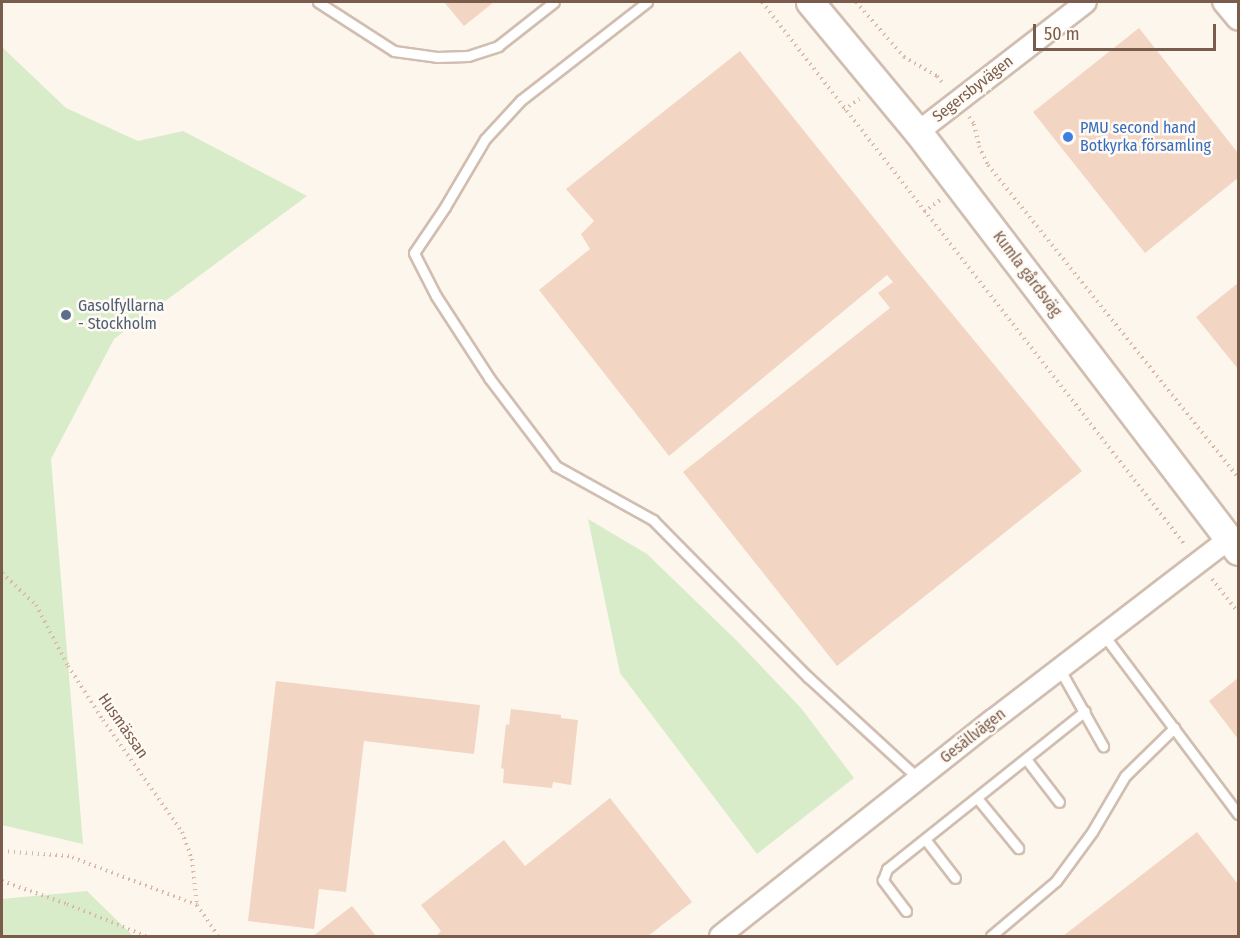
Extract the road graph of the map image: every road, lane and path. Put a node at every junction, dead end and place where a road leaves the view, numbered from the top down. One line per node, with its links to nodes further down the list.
1 (318, 2): 2 (lane)
2 (554, 2)
3 (647, 2): 23 (lane)
4 (762, 2): 14 (path)
5 (810, 2): 11 (street, Kumla gårdsväg)
6 (856, 2): 10 (path)
7 (1086, 2): 10 (street, Segersbyvägen)
8 (1224, 2): 9 (street)
9 (1239, 20)
10 (957, 102): 11 (street, Segersbyvägen); 12 (path)
11 (918, 132): 13 (street, Kumla gårdsväg)
12 (1239, 477)
13 (1234, 545): 14 (street, Gesällvägen)
14 (1199, 563): 16 (path); 17 (street, Gesällvägen)
15 (2, 573): 32 (path, Husmässan)
16 (1239, 612)
17 (1103, 634): 18 (street, Gesällvägen); 20 (lane)
18 (1059, 668): 19 (lane); 23 (street, Gesällvägen)
19 (1085, 711): 21 (lane); 22 (lane)
20 (1174, 728): 26 (lane); 37 (lane)
21 (1103, 746)
22 (1026, 759): 24 (lane); 25 (lane)
23 (919, 779): 36 (street, Gesällvägen)
24 (976, 798): 27 (lane); 28 (lane)
25 (1059, 802)
26 (1239, 814)
27 (925, 839): 30 (lane); 33 (lane)
28 (1018, 848)
29 (2, 851): 32 (path)
30 (955, 878)
31 (2, 881): 34 (path)
32 (197, 905): 35 (path, Husmässan)
33 (906, 911)
34 (146, 936)
35 (218, 936)
36 (720, 936)
37 (991, 936)

